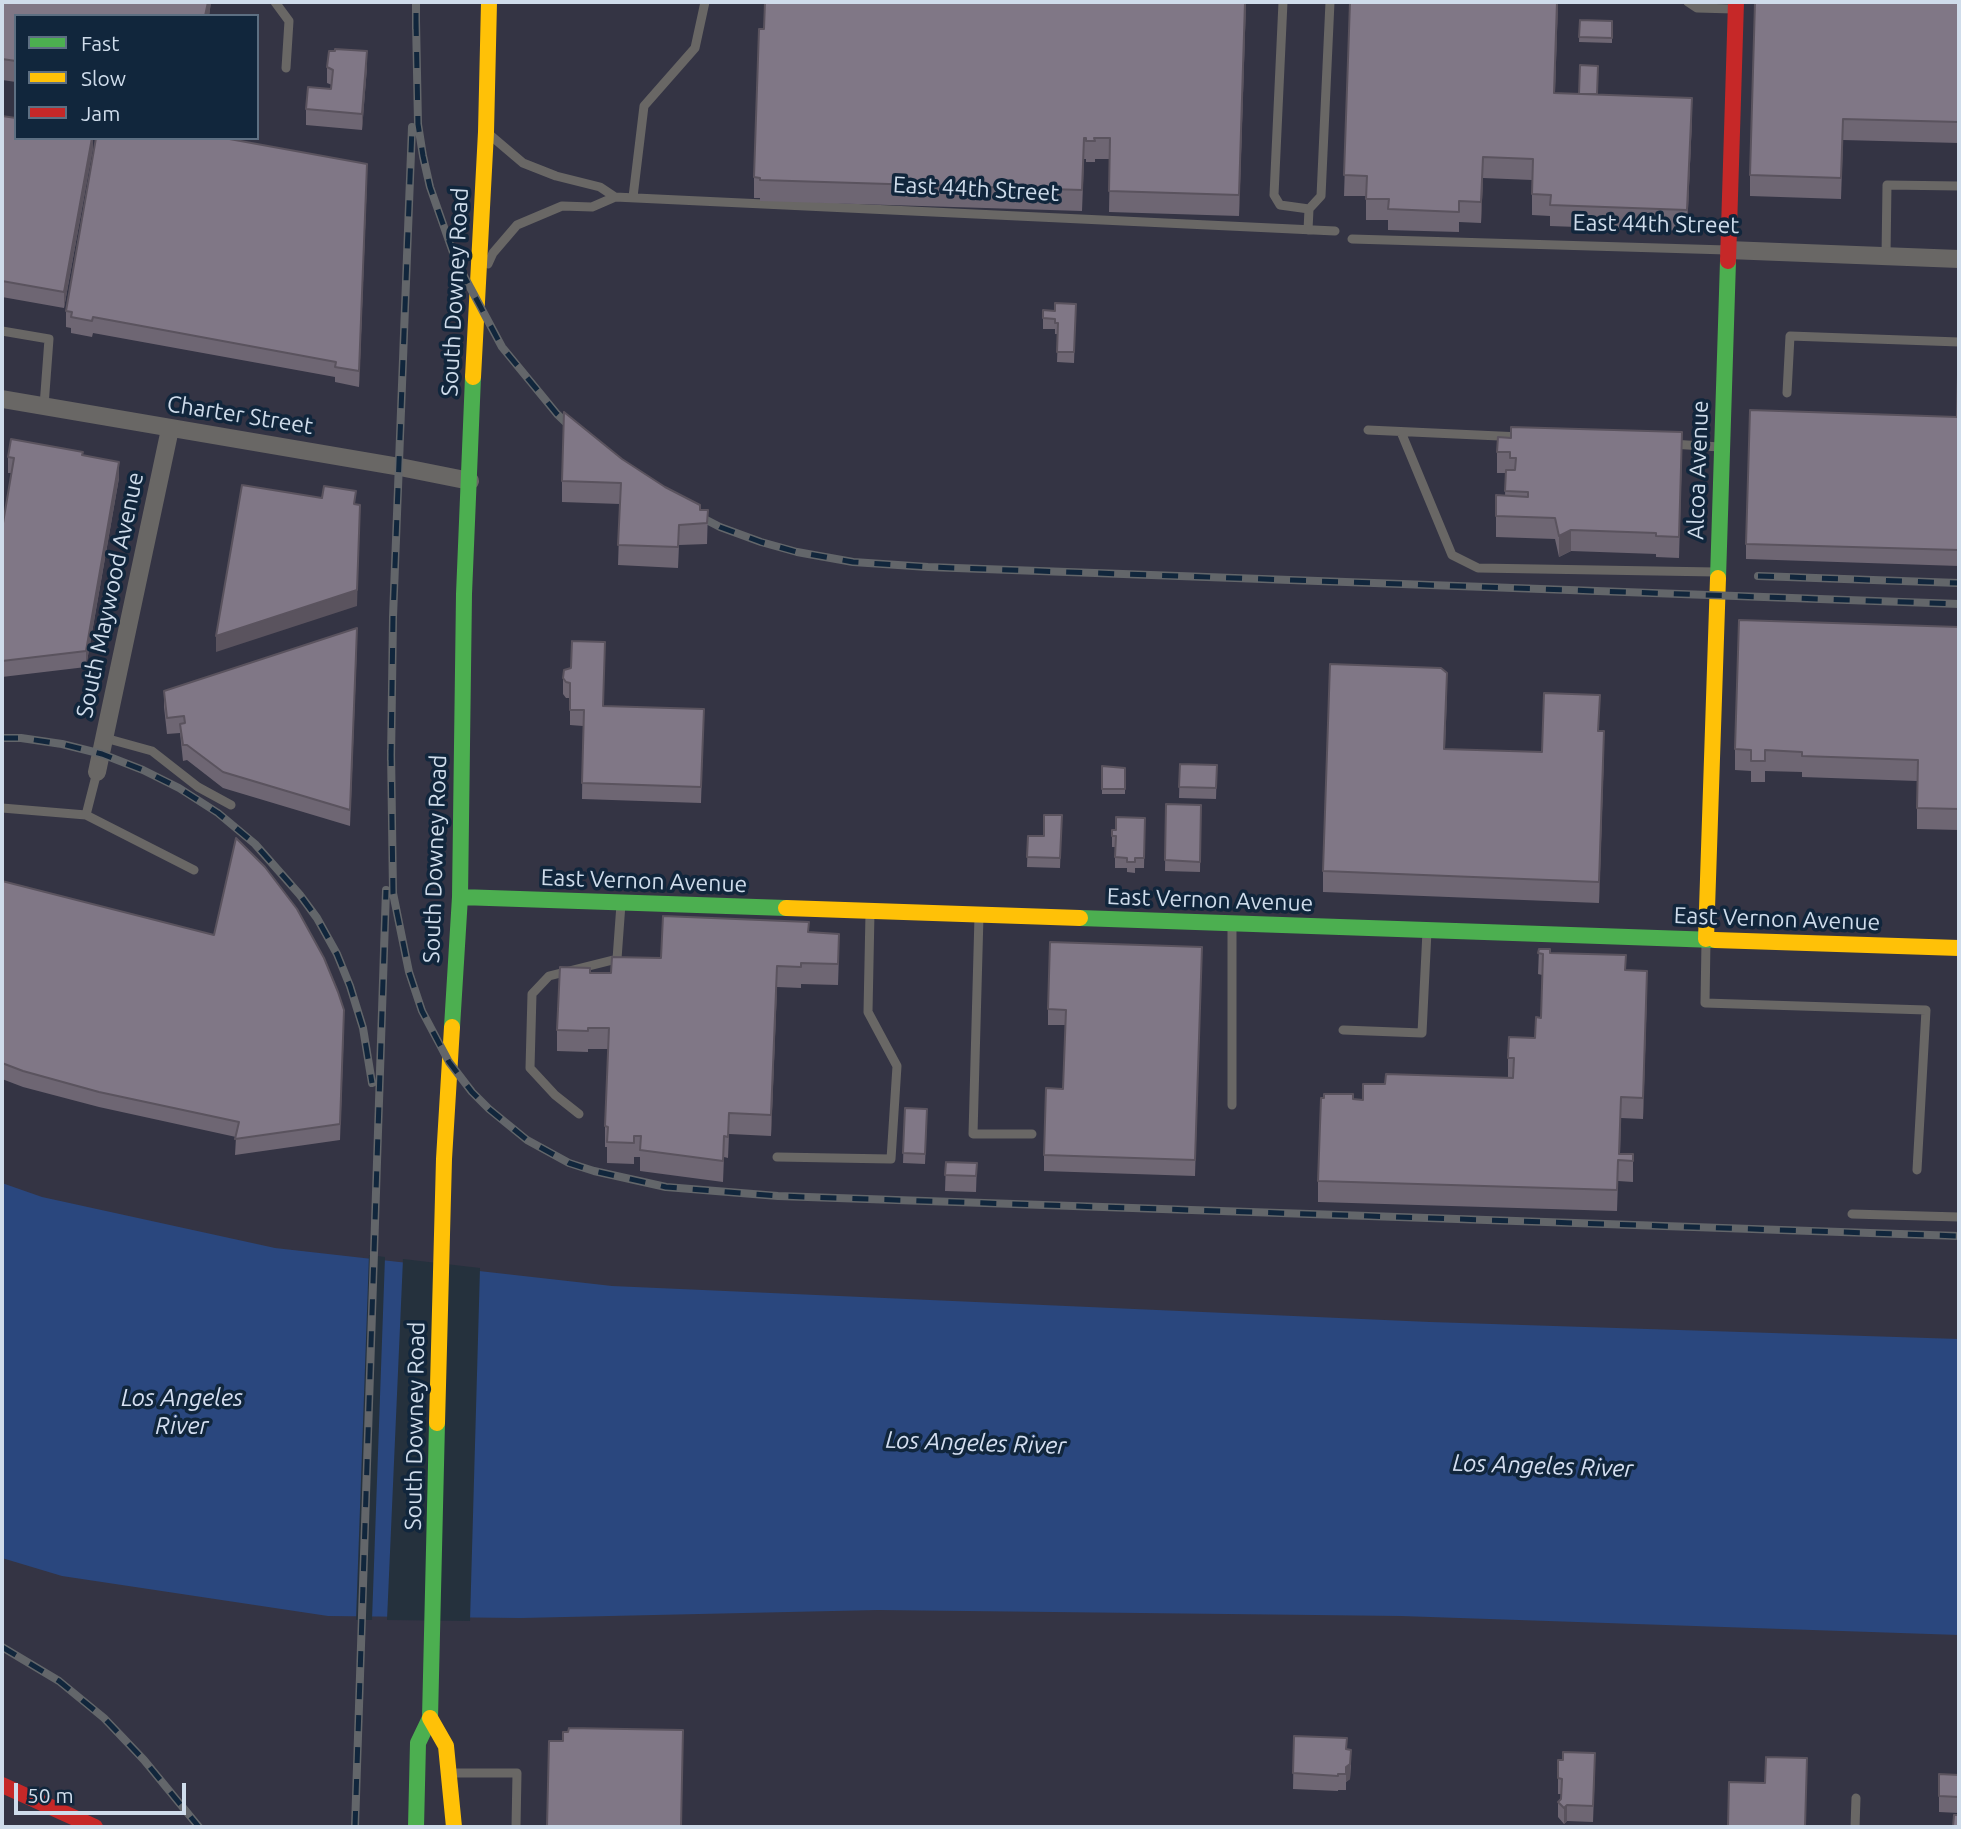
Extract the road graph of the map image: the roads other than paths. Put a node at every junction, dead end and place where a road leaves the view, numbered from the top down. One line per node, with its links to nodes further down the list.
1 (275, 2): 8 (lane)
2 (489, 2): 9 (street, South Downey Road)
3 (705, 2): 12 (lane)
4 (1283, 2): 13 (lane)
5 (1330, 2): 13 (lane)
6 (1688, 2): 7 (lane)
7 (1736, 6): 17 (street, Alcoa Avenue)
8 (286, 68)
9 (486, 132): 11 (lane, East 44th Street); 20 (street, South Downey Road)
10 (1959, 186): 18 (lane)
11 (615, 197): 12 (lane, East 44th Street); 20 (lane, East 44th Street)
12 (633, 197): 14 (lane, East 44th Street)
13 (1309, 209): 14 (lane)
14 (1308, 230): 15 (lane, East 44th Street)
15 (1335, 231)
16 (1352, 239): 17 (lane, East 44th Street)
17 (1728, 250): 18 (street, East 44th Street); 31 (street, Alcoa Avenue)
18 (1886, 256): 19 (street, East 44th Street)
19 (1959, 260)
20 (478, 284): 32 (street, South Downey Road)
21 (2, 331): 25 (lane)
22 (1959, 342): 23 (lane)
23 (1787, 393)
24 (2, 399): 25 (street, Charter Street)
25 (44, 406): 26 (street, Charter Street)
26 (170, 429): 32 (street, Charter Street); 34 (street, South Maywood Avenue)
27 (1368, 430): 28 (lane)
28 (1401, 432): 29 (lane); 33 (lane)
29 (1527, 438)
30 (1666, 444): 31 (lane)
31 (1722, 447): 33 (street, Alcoa Avenue)
32 (470, 481): 40 (street, South Downey Road)
33 (1718, 572): 46 (street, Alcoa Avenue)
34 (104, 737): 35 (street, South Maywood Avenue); 36 (lane)
35 (97, 772): 38 (lane)
36 (231, 805)
37 (2, 808): 38 (lane)
38 (86, 814): 39 (lane)
39 (194, 870)
40 (460, 897): 41 (street, East Vernon Avenue); 56 (street, South Downey Road)
41 (621, 903): 42 (street, East Vernon Avenue); 50 (lane)
42 (870, 911): 43 (street, East Vernon Avenue); 52 (lane)
43 (979, 915): 44 (street, East Vernon Avenue); 51 (lane)
44 (1232, 923): 45 (street, East Vernon Avenue); 49 (lane)
45 (1427, 930): 46 (street, East Vernon Avenue); 48 (lane)
46 (1706, 939): 47 (street, East Vernon Avenue); 53 (lane)
47 (1959, 948)
48 (1343, 1030)
49 (1232, 1105)
50 (579, 1114)
51 (1032, 1134)
52 (778, 1157)
53 (1917, 1170)
54 (1852, 1214): 55 (lane)
55 (1959, 1217)
56 (430, 1718): 57 (street, South Downey Road); 61 (street, South Downey Road)
57 (448, 1773): 62 (street, South Downey Road); 63 (lane)
58 (2, 1785): 60 (street)
59 (1856, 1798): 64 (lane)
60 (95, 1827)
61 (415, 1827)
62 (454, 1827)
63 (516, 1827)
64 (1855, 1827)

